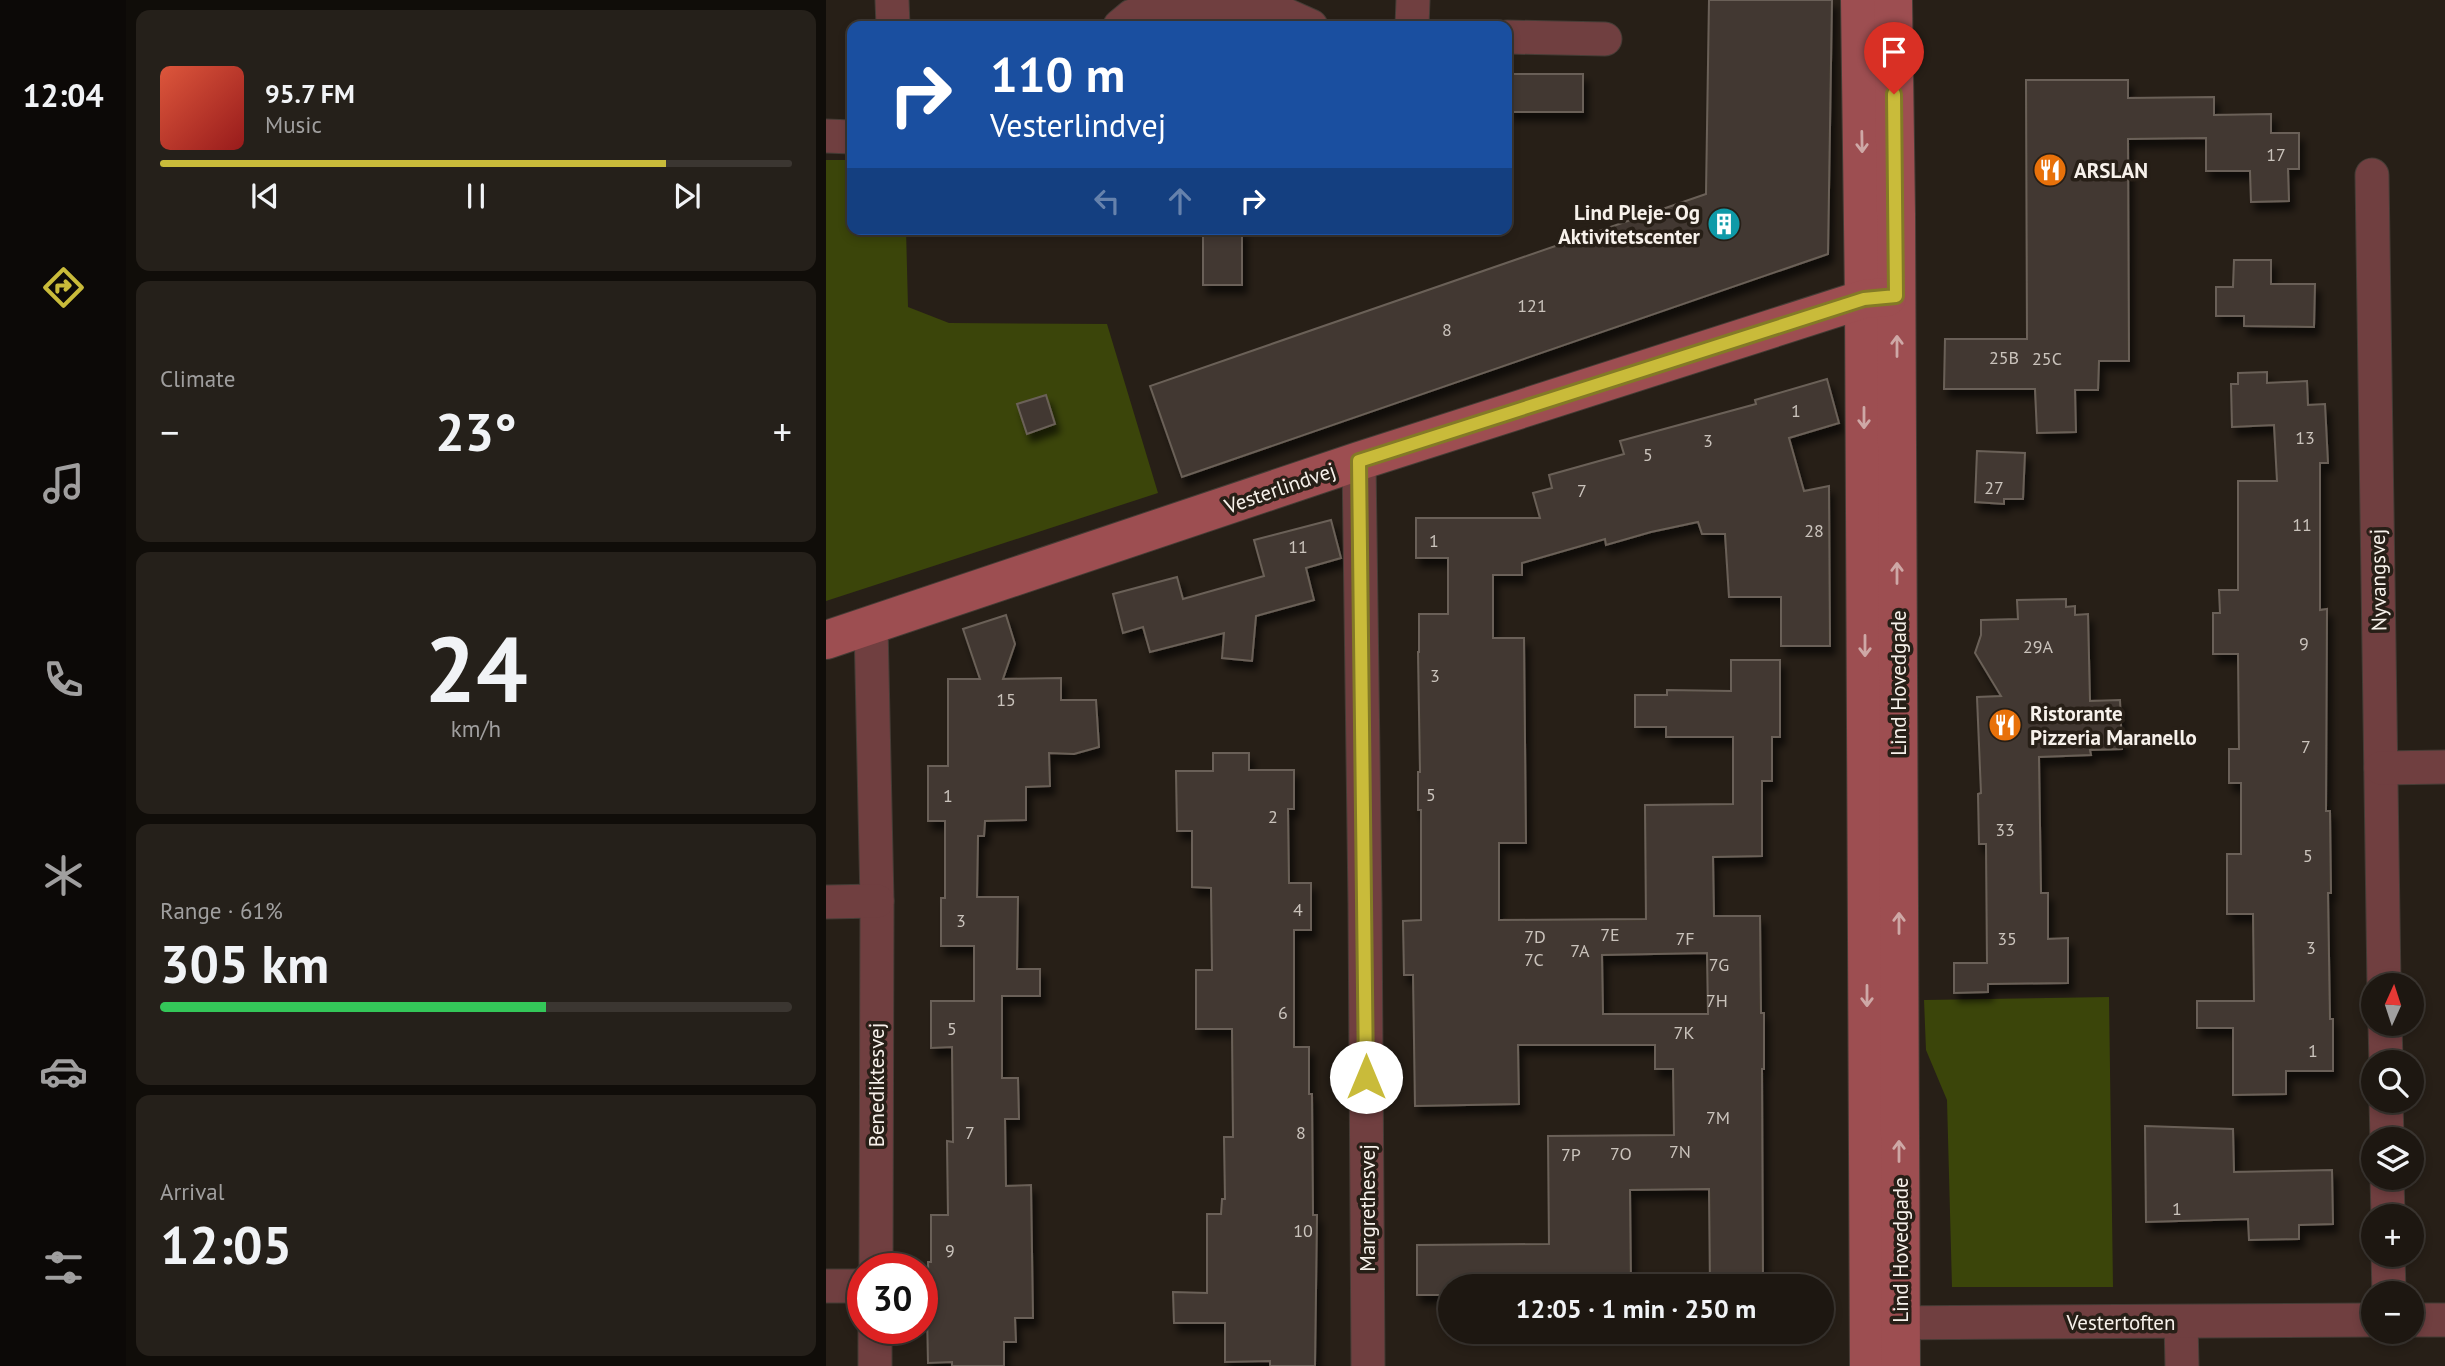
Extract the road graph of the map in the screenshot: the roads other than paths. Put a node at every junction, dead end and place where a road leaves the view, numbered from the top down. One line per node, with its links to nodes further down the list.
1 (892, 0): 6 (street)
2 (1413, 0): 9 (street)
3 (1860, 0): 15 (main road, Lind Hovedgade, one-way to 15)
4 (1893, 0): 15 (main road, Lind Hovedgade)
5 (1173, 6): 7 (street); 8 (street)
6 (892, 21)
7 (1126, 21)
8 (1300, 21)
9 (1412, 21)
10 (1512, 37): 11 (street)
11 (1605, 39)
12 (826, 136): 13 (street)
13 (847, 137)
14 (2372, 175): 20 (street, Nyvangsvej)
15 (1880, 298): 16 (main road, Vesterlindvej); 31 (main road, Lind Hovedgade)
16 (1359, 461): 17 (main road, Vesterlindvej); 34 (street, Margrethesvej)
17 (871, 625): 18 (main road, Vesterlindvej); 21 (street, Benediktesvej)
18 (826, 640)
19 (2445, 767): 20 (street)
20 (2381, 768): 23 (street, Nyvangsvej)
21 (877, 901): 22 (street); 24 (street, Benediktesvej)
22 (826, 902)
23 (2384, 973)
24 (876, 1253)
25 (826, 1286): 26 (street)
26 (847, 1286)
27 (2361, 1320): 30 (street, Vestertoften)
28 (2424, 1320): 29 (street)
29 (2445, 1320)
30 (2181, 1322): 31 (street, Vestertoften); 37 (street)
31 (1884, 1323): 35 (main road, Lind Hovedgade); 36 (main road, Lind Hovedgade)
32 (875, 1344): 33 (street)
33 (875, 1366)
34 (1368, 1366)
35 (1868, 1366)
36 (1901, 1366)
37 (2182, 1366)

